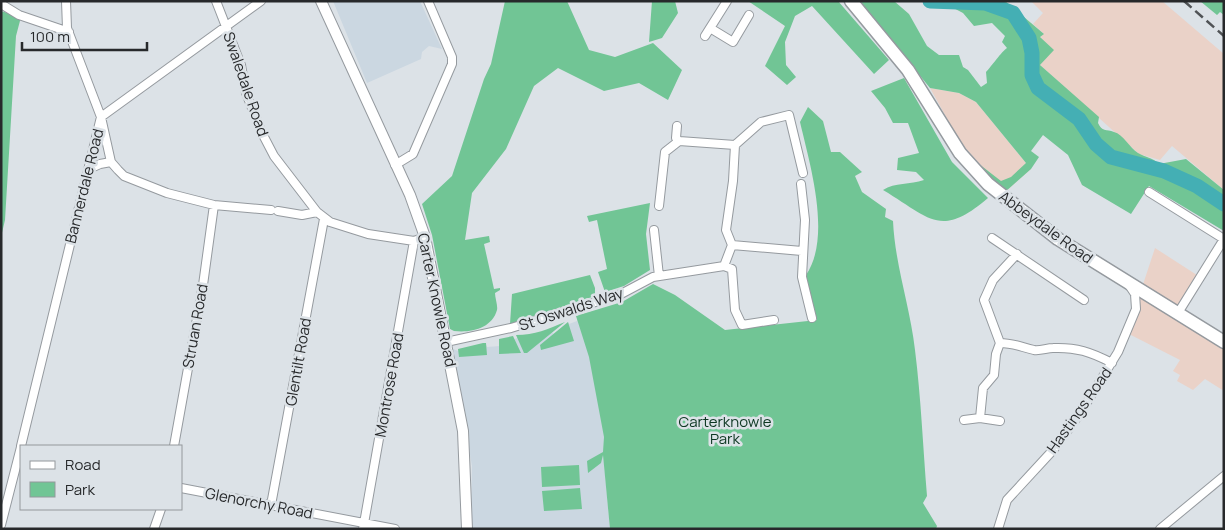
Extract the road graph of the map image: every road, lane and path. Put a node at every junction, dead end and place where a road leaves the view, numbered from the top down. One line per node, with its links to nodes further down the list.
1 (66, 1): 12 (street)
2 (261, 1): 10 (street, Bannerdale Road)
3 (321, 1): 19 (street, Carter Knowle Road)
4 (428, 1): 19 (street)
5 (727, 1): 11 (street)
6 (851, 1): 38 (main road, Abbeydale Road)
7 (1, 4): 12 (street)
8 (217, 4): 10 (street, Swaledale Road)
9 (749, 15): 11 (street)
10 (226, 26): 14 (street, Bannerdale Road); 26 (street, Swaledale Road)
11 (710, 28): 13 (street)
12 (68, 32): 14 (street)
13 (704, 36)
14 (101, 117): 18 (street); 20 (street, Bannerdale Road)
15 (677, 126): 16 (street)
16 (679, 141): 17 (street); 25 (street)
17 (734, 145): 21 (street); 33 (street)
18 (111, 162): 20 (street); 24 (street)
19 (395, 165): 29 (street, Carter Knowle Road)
20 (89, 169): 50 (street, Bannerdale Road)
21 (803, 173)
22 (801, 184): 34 (street)
23 (1149, 192): 31 (street)
24 (214, 205): 26 (street); 51 (street, Struan Road)
25 (659, 206)
26 (317, 212): 27 (street, Swaledale Road)
27 (324, 219): 32 (street); 55 (street, Glentilt Road)
28 (654, 230): 37 (street)
29 (425, 237): 32 (street); 43 (street, Carter Knowle Road)
30 (992, 238): 35 (street)
31 (1224, 239): 40 (street)
32 (414, 241): 58 (street, Montrose Road)
33 (732, 245): 34 (street); 36 (street)
34 (802, 251): 41 (street)
35 (1017, 254): 39 (street); 45 (street)
36 (724, 266): 37 (street, St Oswalds Way); 42 (street)
37 (659, 276): 43 (street, St Oswalds Way)
38 (1126, 282): 40 (main road, Abbeydale Road); 46 (street, Hastings Road)
39 (1084, 300)
40 (1178, 314): 44 (main road, Abbeydale Road)
41 (812, 318)
42 (774, 320)
43 (446, 342): 61 (street, Carter Knowle Road)
44 (1224, 342)
45 (1000, 343): 46 (street); 47 (street)
46 (1112, 363): 62 (street, Hastings Road)
47 (980, 418): 48 (street); 49 (street)
48 (964, 420)
49 (1000, 421)
50 (21, 445)
51 (174, 445)
52 (20, 458): 57 (street, Bannerdale Road)
53 (1224, 476): 63 (street)
54 (182, 488): 55 (street, Glenorchy Road)
55 (271, 505): 58 (street, Glenorchy Road)
56 (161, 510): 59 (street)
57 (1, 525)
58 (363, 526): 60 (street, Glenorchy Road)
59 (154, 529)
60 (395, 529)
61 (467, 529)
62 (998, 529)
63 (1160, 529)

